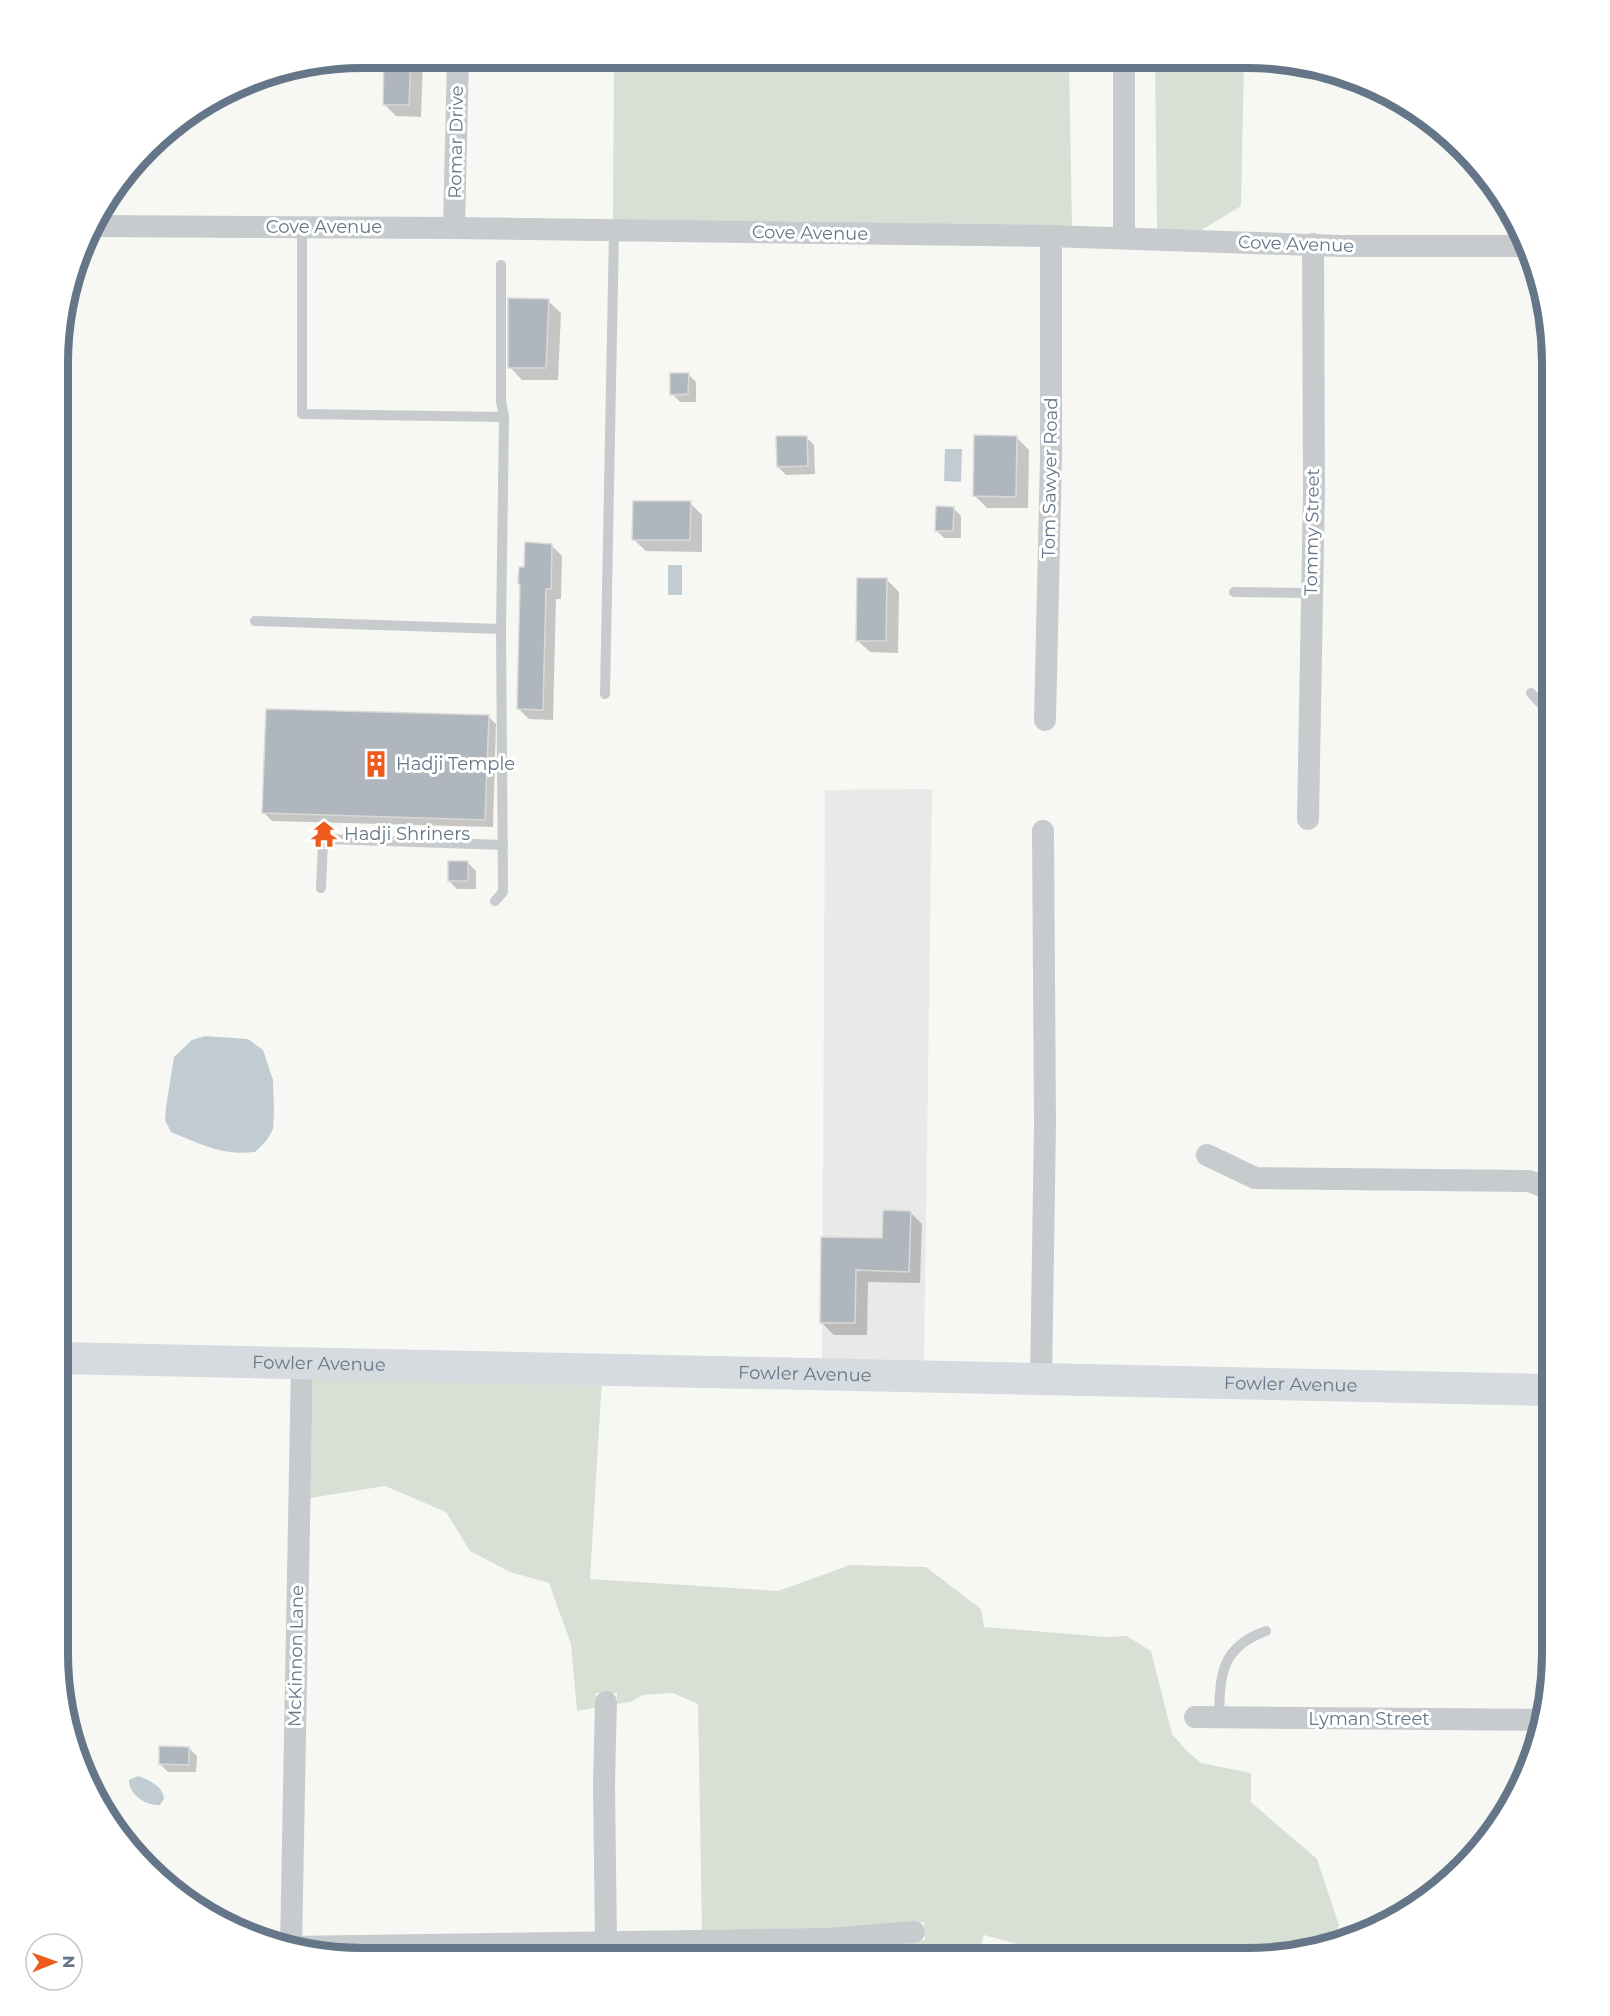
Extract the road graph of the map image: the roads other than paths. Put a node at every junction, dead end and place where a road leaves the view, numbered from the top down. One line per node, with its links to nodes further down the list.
1 (458, 68): 5 (street, Romar Drive)
2 (1124, 68): 8 (street)
3 (101, 226): 4 (street, Cove Avenue)
4 (302, 226): 5 (street, Cove Avenue); 12 (lane)
5 (454, 228): 6 (street, Cove Avenue)
6 (614, 230): 7 (street, Cove Avenue); 18 (lane)
7 (1051, 236): 8 (street, Cove Avenue); 20 (street, Tom Sawyer Road)
8 (1124, 238): 9 (street, Cove Avenue)
9 (1313, 244): 10 (street, Cove Avenue); 14 (street, Tommy Street)
10 (1518, 246)
11 (501, 265): 12 (lane)
12 (504, 417): 16 (lane)
13 (1234, 592): 14 (lane)
14 (1311, 593): 21 (street, Tommy Street)
15 (255, 621): 16 (lane)
16 (501, 628): 23 (lane)
17 (1531, 693): 19 (lane)
18 (606, 694)
19 (1542, 705)
20 (1045, 720)
21 (1308, 819)
22 (1043, 831): 30 (street)
23 (503, 844): 24 (lane); 25 (lane)
24 (321, 888)
25 (495, 901)
26 (1207, 1155): 27 (street)
27 (1542, 1186)
28 (68, 1358): 29 (street, Fowler Avenue)
29 (302, 1363): 30 (street, Fowler Avenue); 38 (street, McKinnon Lane)
30 (1041, 1380): 31 (street, Fowler Avenue)
31 (1542, 1390)
32 (1266, 1631): 35 (lane)
33 (606, 1702): 39 (street)
34 (1195, 1717): 35 (street, Lyman Street)
35 (1219, 1717): 36 (street, Lyman Street)
36 (1535, 1720)
37 (914, 1932): 39 (street)
38 (291, 1939)
39 (606, 1942): 40 (street)
40 (328, 1946)

